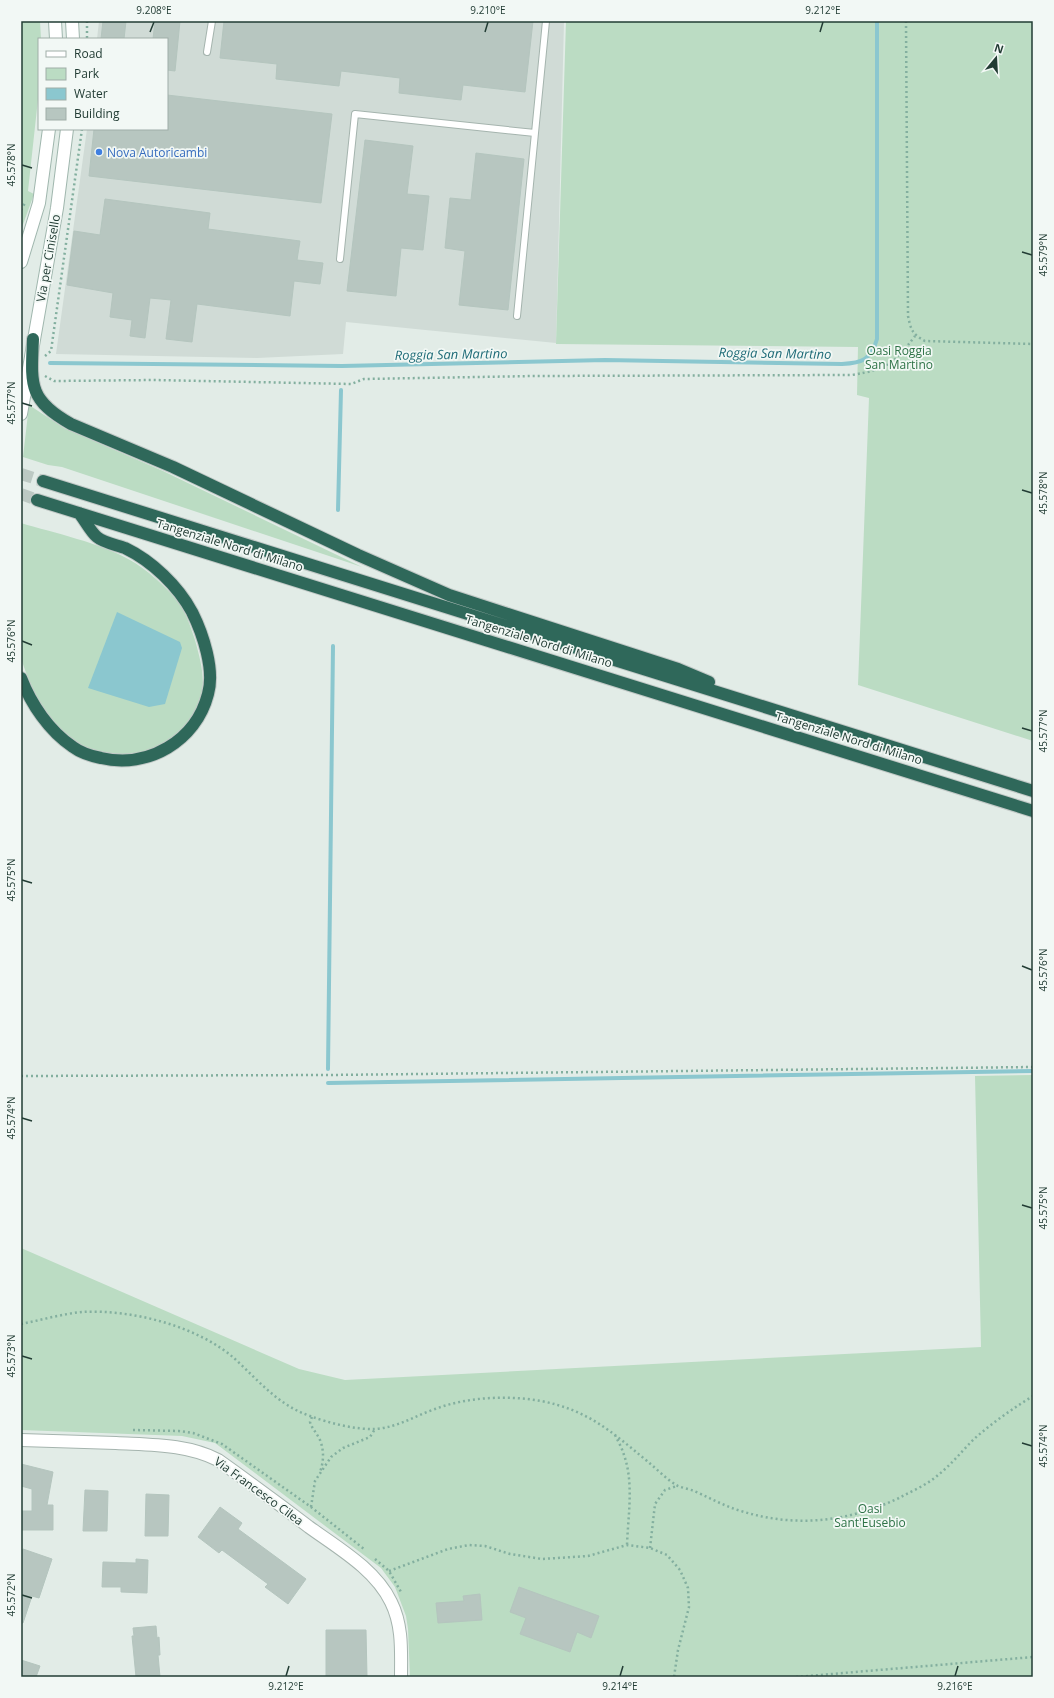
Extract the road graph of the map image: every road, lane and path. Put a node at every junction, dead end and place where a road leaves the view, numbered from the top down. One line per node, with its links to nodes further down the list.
1 (55, 21): 7 (street)
2 (72, 21): 8 (street)
3 (87, 21): 9 (path)
4 (212, 21): 10 (lane)
5 (546, 21): 14 (lane)
6 (906, 21): 18 (path)
7 (56, 38)
8 (73, 38)
9 (87, 38)
10 (207, 52)
11 (49, 130): 16 (street, Via per Cinisello)
12 (67, 130): 19 (street, Via per Cinisello)
13 (82, 130): 21 (path)
14 (535, 133): 15 (lane); 17 (lane)
15 (340, 259)
16 (21, 262)
17 (517, 316)
18 (915, 336): 20 (path); 22 (path)
19 (33, 339): 23 (street, Via per Cinisello); 28 (highway)
20 (1033, 344)
21 (44, 358)
22 (43, 373)
23 (21, 414)
24 (43, 481): 28 (highway, Tangenziale Nord di Milano)
25 (37, 500): 26 (highway, Tangenziale Nord di Milano)
26 (79, 513): 27 (highway); 30 (highway, Tangenziale Nord di Milano)
27 (21, 678)
28 (769, 708): 29 (highway, Tangenziale Nord di Milano)
29 (1033, 791)
30 (1033, 811)
31 (1033, 1067): 32 (path)
32 (21, 1076)
33 (21, 1324): 35 (path)
34 (1033, 1396): 40 (path)
35 (312, 1417): 36 (path); 39 (path)
36 (376, 1429): 37 (path); 39 (path)
37 (615, 1434): 40 (path); 42 (path)
38 (21, 1440): 46 (street, Via Francesco Cilea)
39 (318, 1476): 41 (path)
40 (678, 1486): 43 (path)
41 (311, 1507)
42 (627, 1545): 43 (path); 44 (path)
43 (650, 1548): 47 (path)
44 (389, 1571)
45 (1033, 1657): 48 (path)
46 (401, 1677)
47 (674, 1677)
48 (796, 1677)

